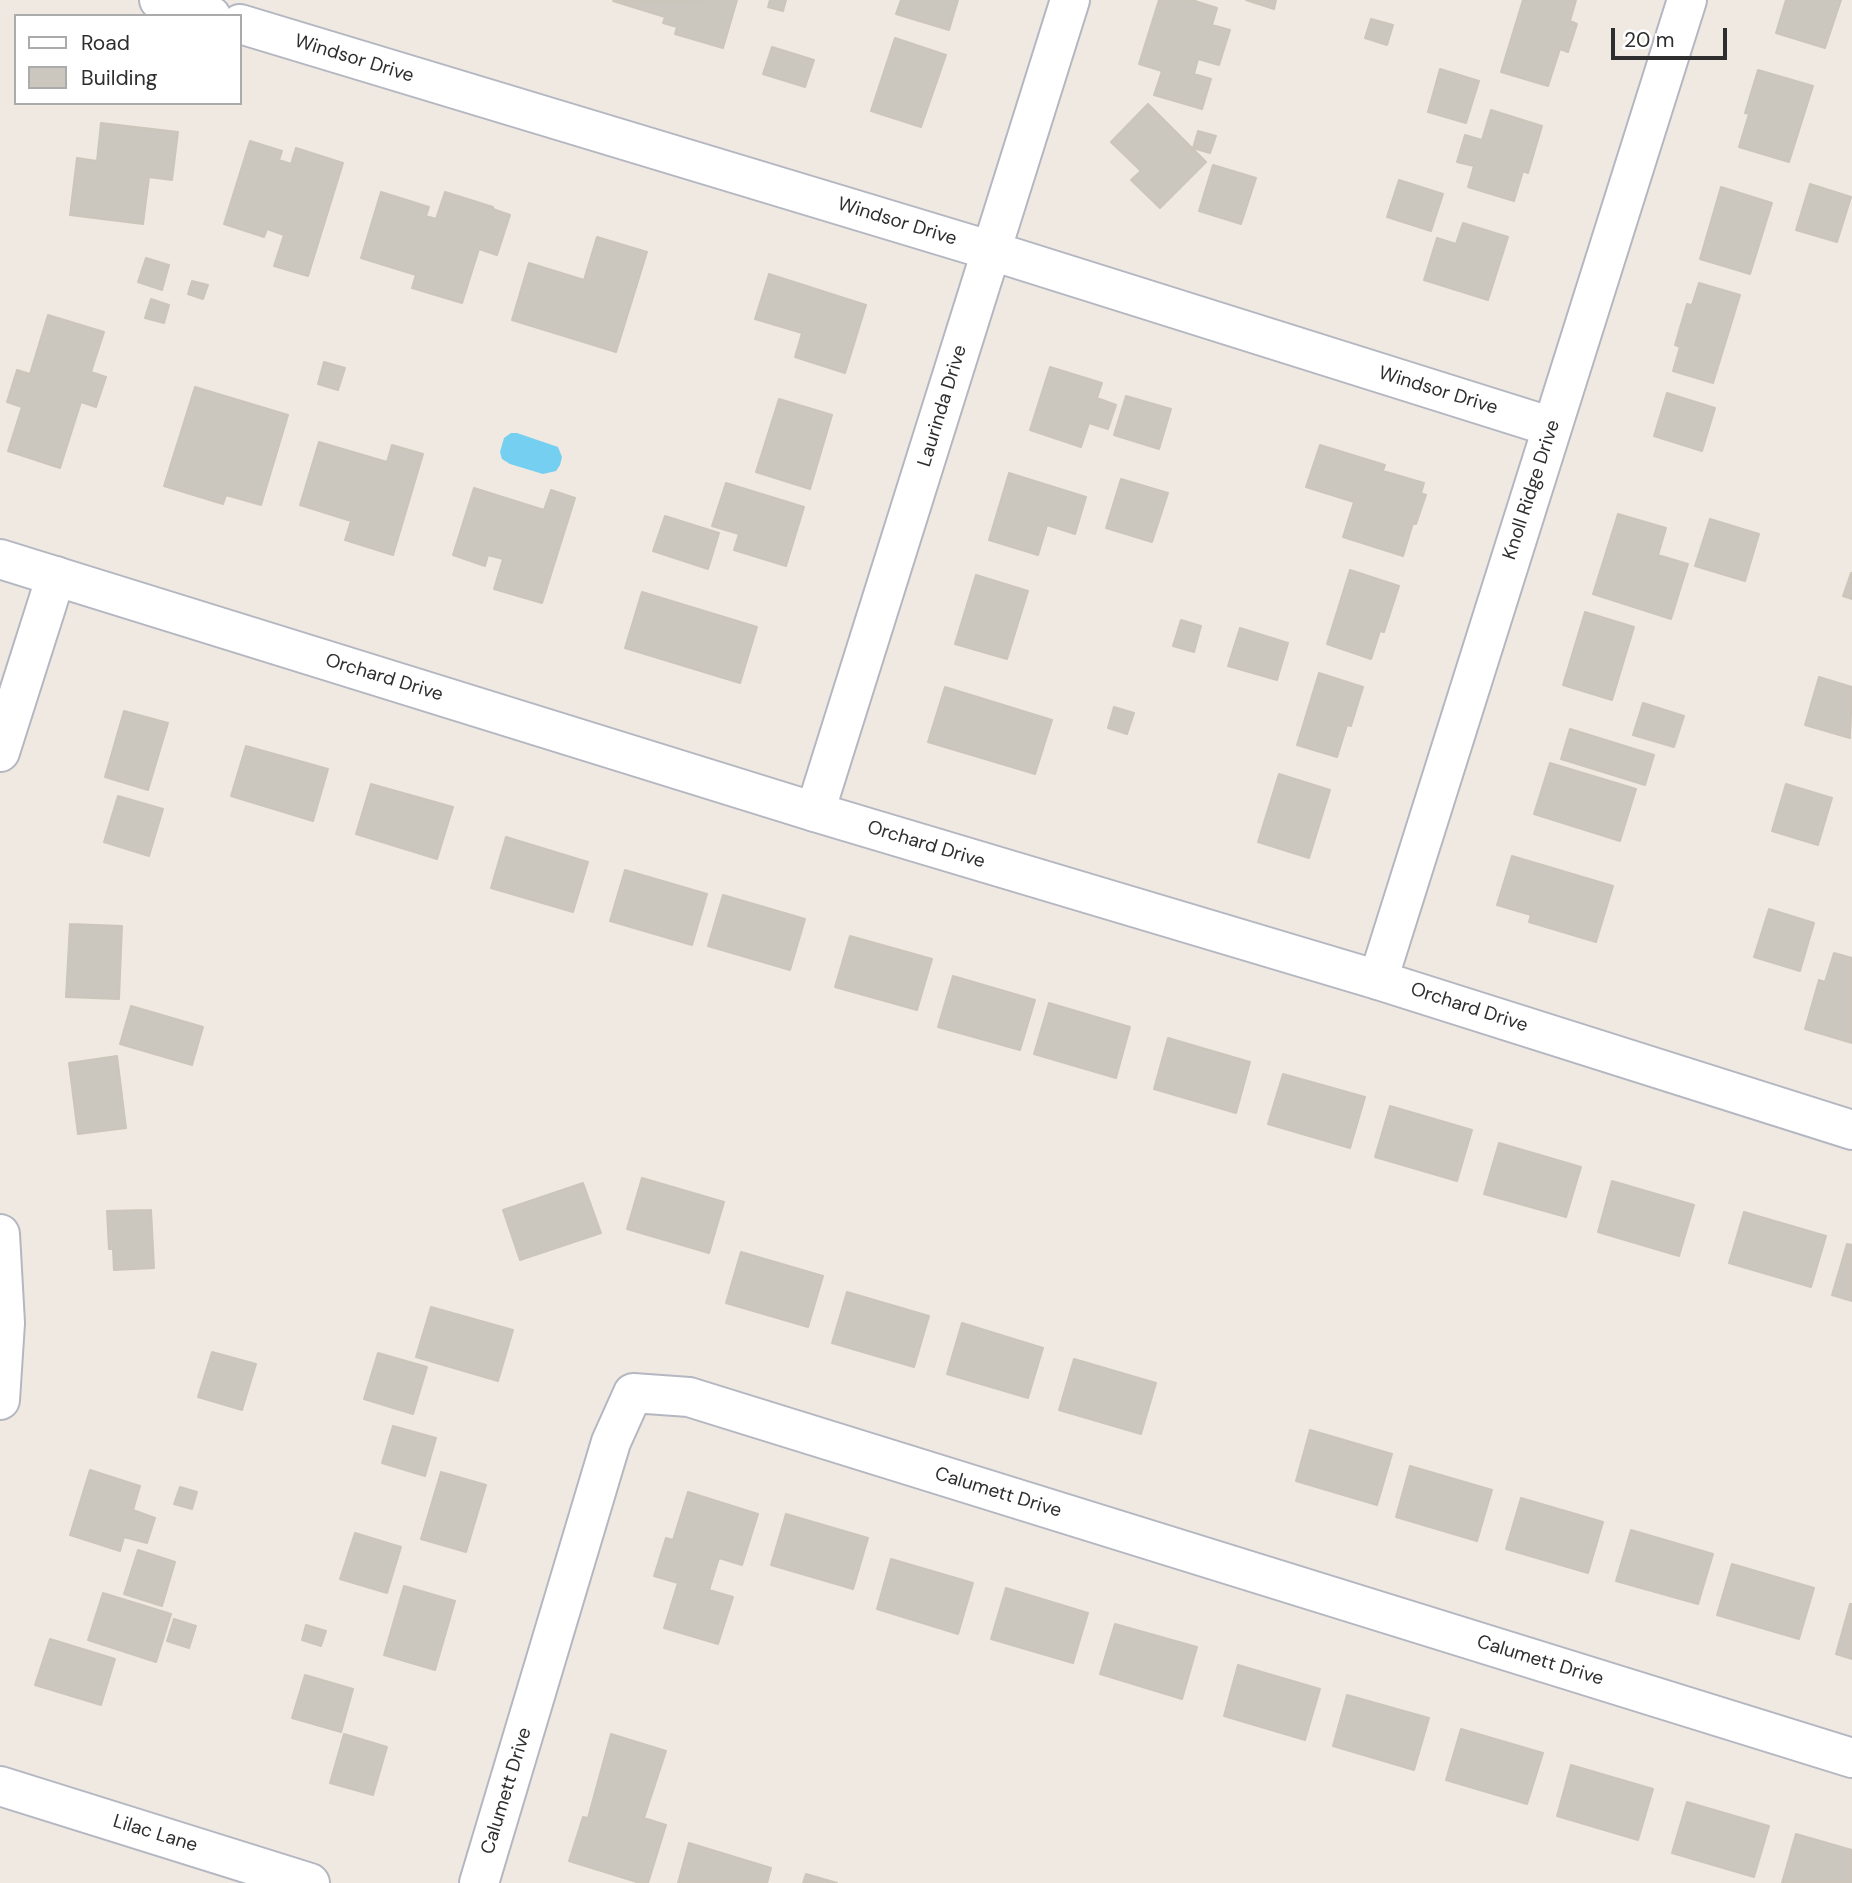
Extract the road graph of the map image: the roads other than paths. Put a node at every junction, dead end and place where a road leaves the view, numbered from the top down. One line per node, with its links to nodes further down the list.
1 (159, 0): 4 (street)
2 (1070, 0): 6 (street, Laurinda Drive)
3 (1687, 0): 7 (street, Knoll Ridge Drive)
4 (204, 14)
5 (242, 25): 6 (street, Windsor Drive)
6 (992, 251): 7 (street, Windsor Drive); 11 (street, Laurinda Drive)
7 (1552, 428): 12 (street, Knoll Ridge Drive)
8 (0, 558): 9 (street, Orchard Drive)
9 (56, 576): 10 (street); 11 (street, Orchard Drive)
10 (0, 752)
11 (816, 812): 12 (street, Orchard Drive)
12 (1378, 980): 13 (street, Orchard Drive)
13 (1852, 1130)
14 (0, 1234): 15 (street)
15 (0, 1400)
16 (1852, 1758): 19 (street, Calumett Drive)
17 (0, 1786): 18 (street, Lilac Lane)
18 (310, 1883)
19 (479, 1883)

